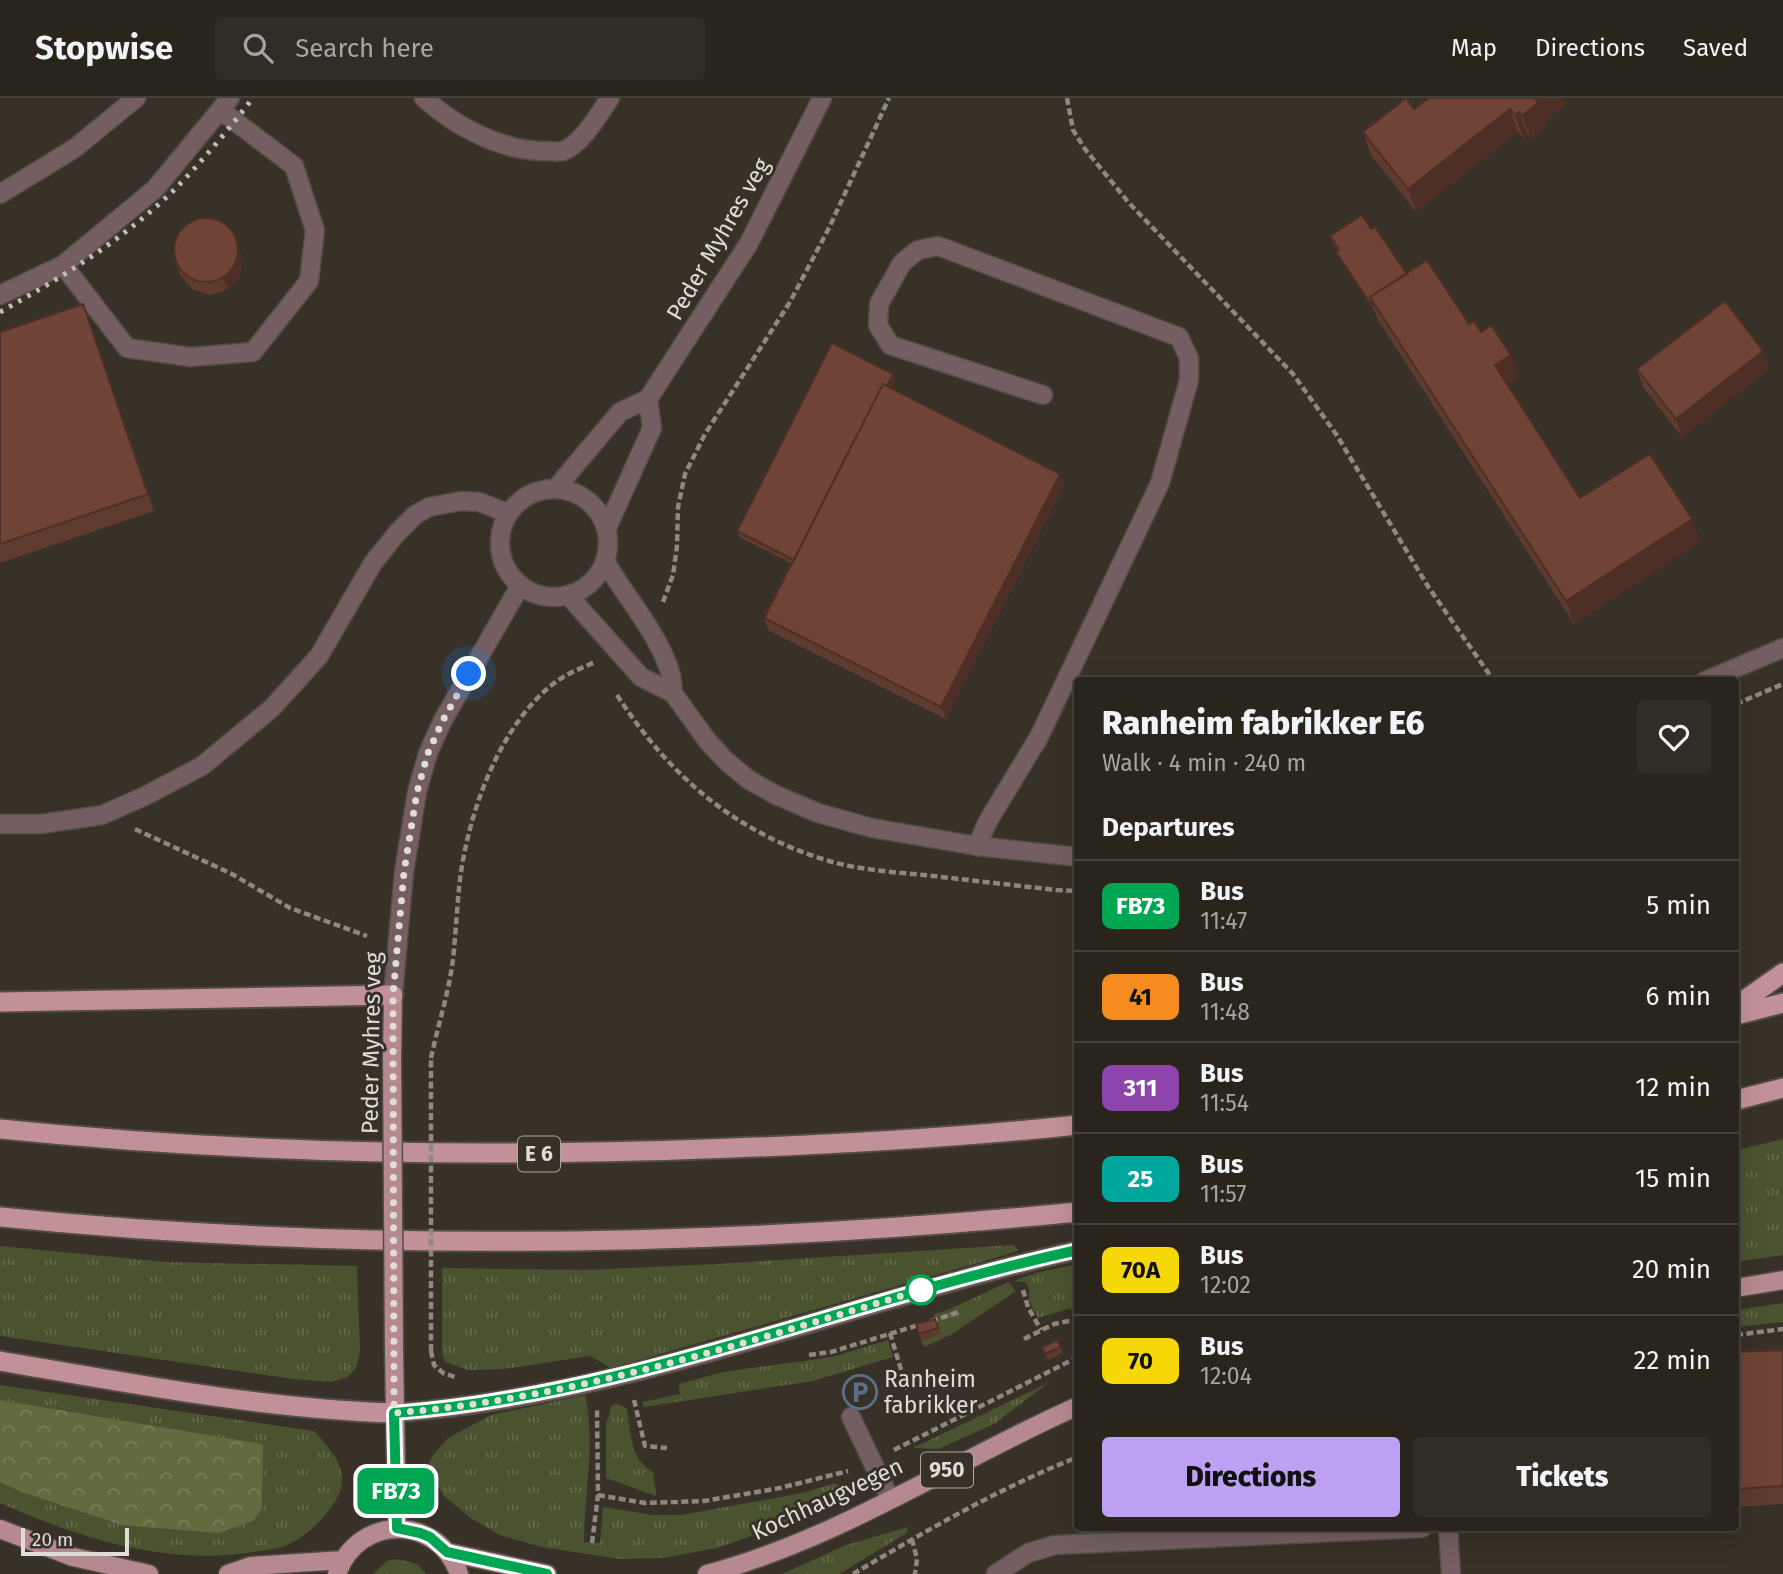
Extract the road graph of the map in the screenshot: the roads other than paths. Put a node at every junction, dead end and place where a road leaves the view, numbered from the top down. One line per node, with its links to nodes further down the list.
1 (136, 98): 6 (street)
2 (424, 98): 3 (street)
3 (610, 98)
4 (822, 98): 10 (street, Peder Myhres veg)
5 (225, 104): 7 (street); 7 (street)
6 (0, 194)
7 (63, 265): 8 (street)
8 (0, 295)
9 (1043, 395): 21 (street)
10 (648, 399): 11 (street, Peder Myhres veg); 13 (street)
11 (556, 488): 12 (street); 13 (street)
12 (508, 513): 15 (street); 20 (street)
13 (607, 528): 14 (street)
14 (605, 561): 16 (street); 19 (street)
15 (520, 586): 16 (street); 24 (street, Peder Myhres veg)
16 (569, 595): 19 (street)
17 (1783, 648): 18 (street)
18 (1714, 677)
19 (673, 693): 21 (street)
20 (0, 824)
21 (976, 846): 22 (street)
22 (1074, 857)
23 (1783, 973): 27 (highway)
24 (393, 995): 25 (highway); 40 (main road, Peder Myhres veg, bridge)
25 (0, 1002)
26 (1783, 1003): 28 (highway)
27 (1739, 1004)
28 (1739, 1014)
29 (1783, 1088): 30 (highway)
30 (1739, 1099)
31 (1074, 1125): 32 (highway, E 6)
32 (0, 1129)
33 (1074, 1212): 34 (highway)
34 (0, 1217)
35 (1074, 1251): 40 (street)
36 (1783, 1280): 37 (main road)
37 (1739, 1287)
38 (0, 1361): 40 (highway)
39 (1074, 1408): 42 (main road, Kochhaugvegen / 950)
40 (394, 1413): 43 (main road, Peder Myhres veg)
41 (851, 1417): 42 (street)
42 (890, 1499): 53 (main road, Kochhaugvegen / 950)
43 (397, 1528): 47 (main road); 48 (main road)
44 (0, 1529): 49 (main road)
45 (1357, 1531): 54 (street)
46 (1448, 1531): 55 (street)
47 (447, 1552): 51 (main road); 52 (main road)
48 (340, 1567): 50 (main road)
49 (149, 1574)
50 (228, 1574)
51 (459, 1574)
52 (547, 1574)
53 (707, 1574)
54 (996, 1574)
55 (1451, 1574)

